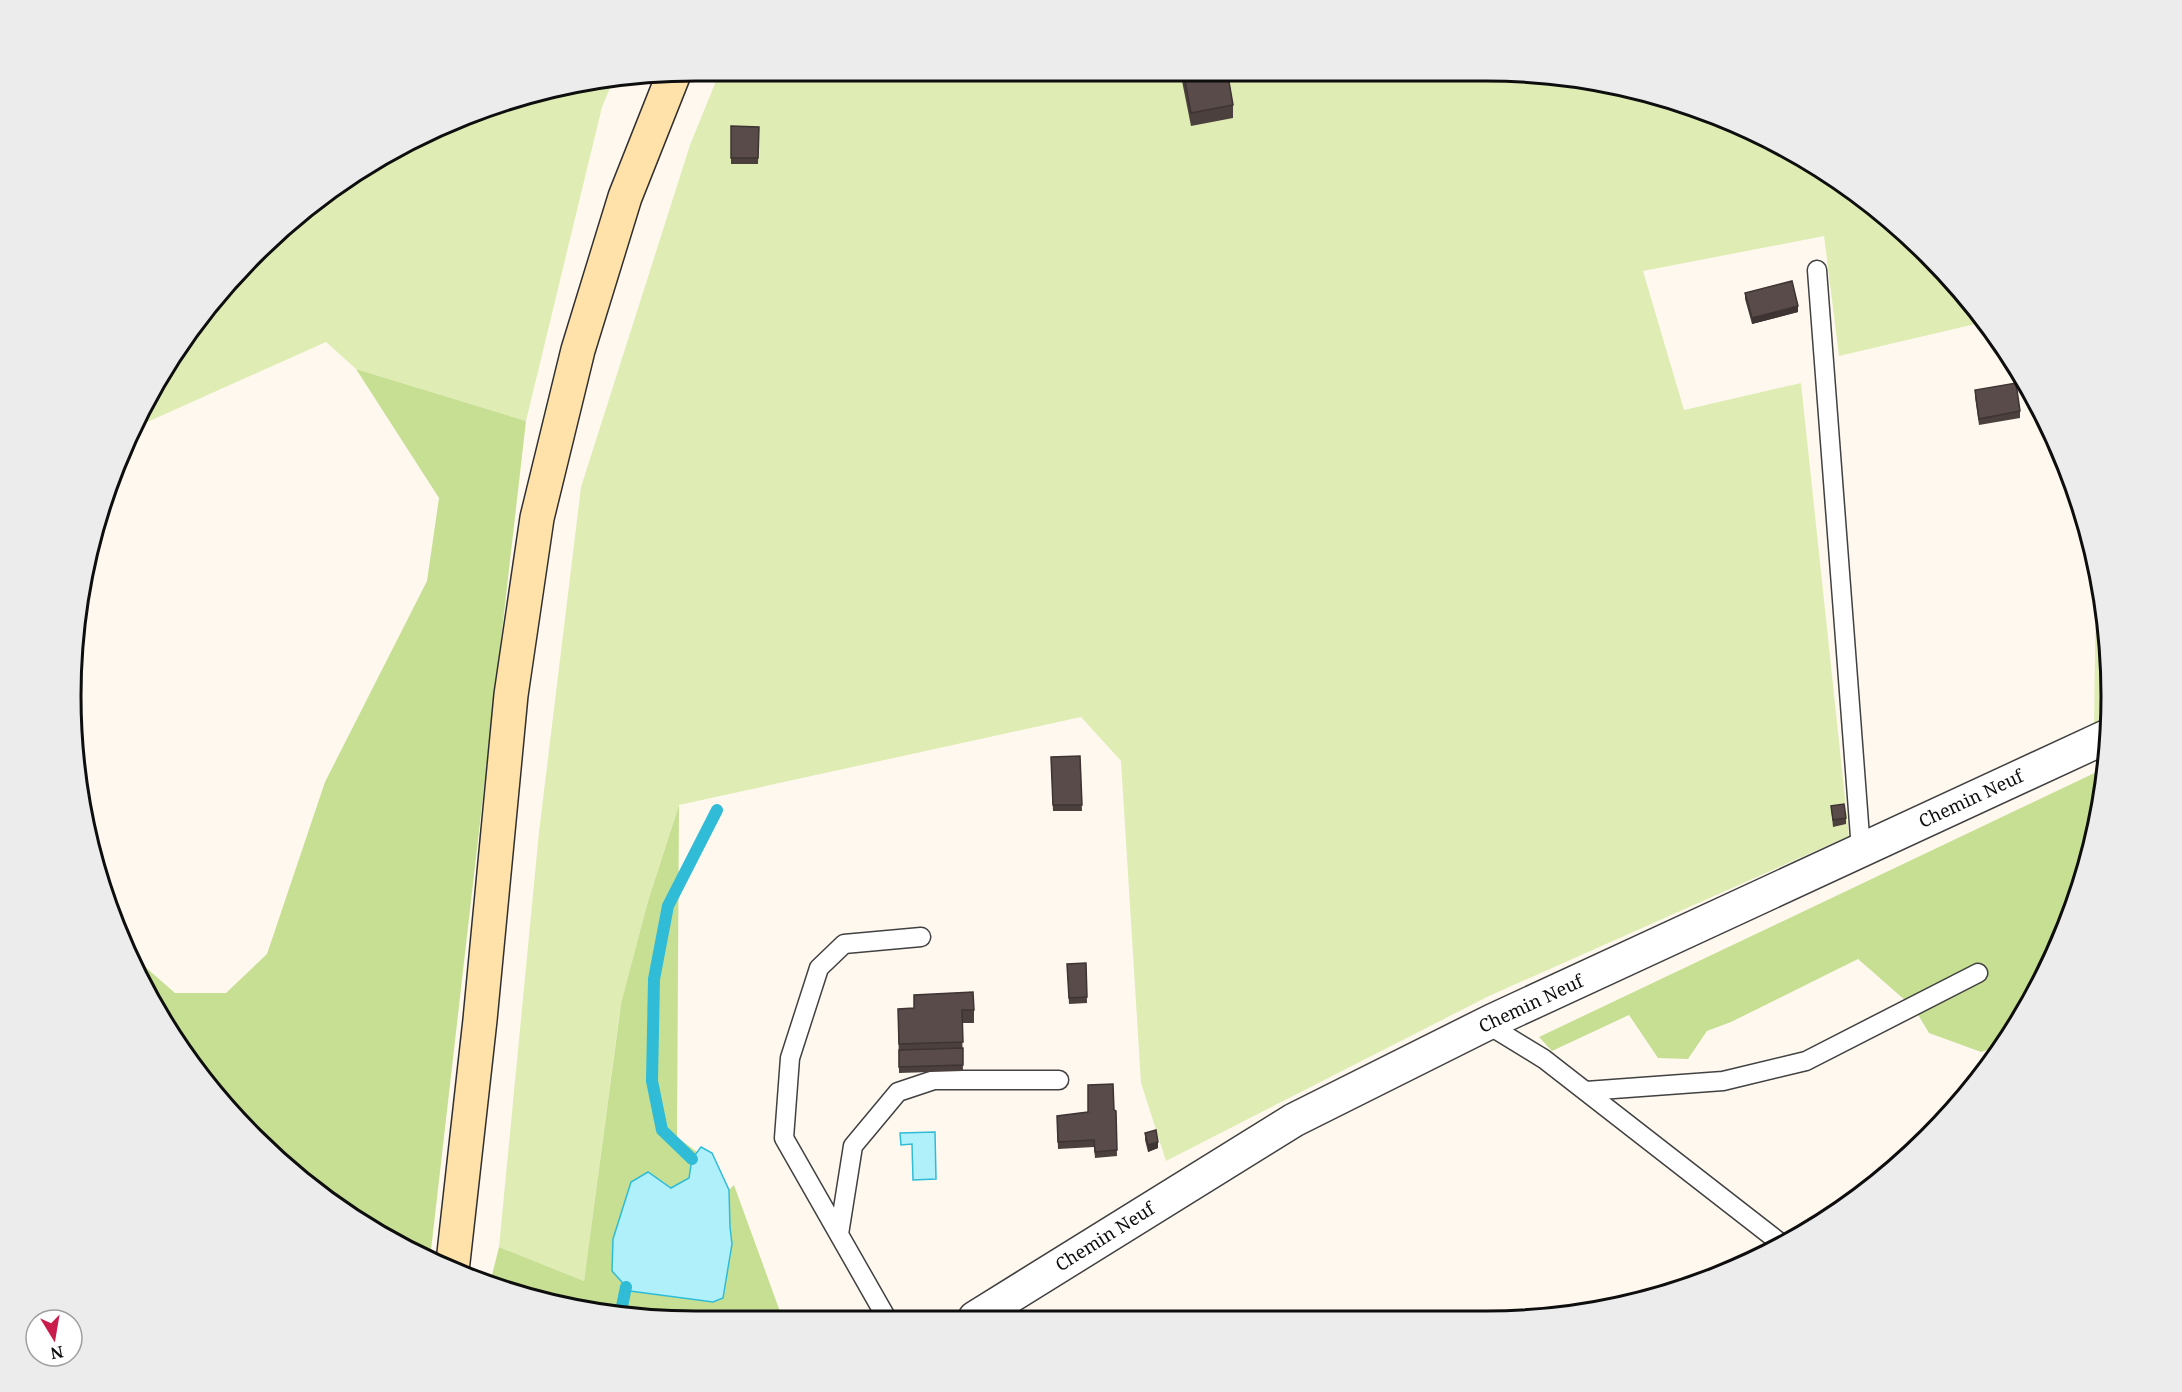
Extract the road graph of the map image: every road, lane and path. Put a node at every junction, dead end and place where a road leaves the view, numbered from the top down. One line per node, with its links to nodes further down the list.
1 (671, 82): 7 (main road)
2 (1817, 270): 4 (lane)
3 (2100, 740): 4 (street, Chemin Neuf)
4 (1861, 850): 8 (street, Chemin Neuf)
5 (921, 937): 11 (lane)
6 (1978, 973): 10 (lane)
7 (480, 1020): 13 (main road); 14 (main road)
8 (1487, 1024): 10 (lane); 16 (street, Chemin Neuf)
9 (1059, 1080): 11 (lane)
10 (1586, 1091): 12 (lane)
11 (839, 1234): 15 (lane)
12 (1775, 1239)
13 (453, 1261)
14 (466, 1266)
15 (883, 1311)
16 (986, 1311)

